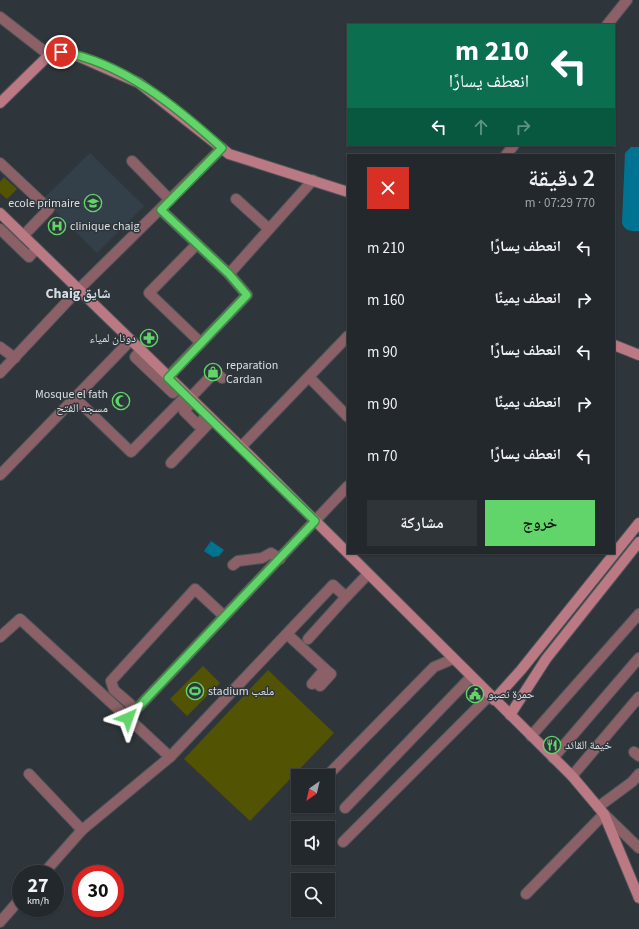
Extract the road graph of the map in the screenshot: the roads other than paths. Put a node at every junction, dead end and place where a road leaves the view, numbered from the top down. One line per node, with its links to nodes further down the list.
1 (627, 0): 3 (street)
2 (0, 17): 4 (street)
3 (608, 24)
4 (49, 55): 5 (main road); 7 (main road)
5 (0, 103)
6 (513, 146): 8 (street)
7 (222, 148): 11 (main road); 13 (street)
8 (507, 154)
9 (132, 161): 13 (street)
10 (0, 163): 19 (street)
11 (313, 180): 12 (main road); 18 (street)
12 (347, 192)
13 (170, 200): 15 (street)
14 (236, 200): 18 (street)
15 (161, 210): 20 (street); 23 (street)
16 (0, 213): 19 (main road)
17 (0, 229): 21 (street)
18 (270, 229): 22 (street)
19 (23, 236): 21 (main road)
20 (197, 244): 22 (street); 26 (street)
21 (36, 249): 23 (main road)
22 (229, 274): 26 (street)
23 (78, 290): 25 (main road); 31 (street)
24 (347, 337): 35 (street)
25 (131, 340): 29 (main road); 37 (street)
26 (201, 343): 33 (street)
27 (615, 345): 30 (main road)
28 (0, 347): 31 (street)
29 (141, 350): 33 (main road); 36 (street)
30 (639, 355)
31 (15, 358): 32 (street)
32 (0, 373)
33 (168, 378): 36 (main road)
34 (222, 378): 38 (street)
35 (310, 378): 39 (street); 41 (street)
36 (179, 387): 38 (main road)
37 (74, 397): 38 (street); 43 (street)
38 (190, 398): 40 (main road)
39 (347, 416)
40 (210, 417): 41 (main road); 42 (street)
41 (241, 447): 45 (main road)
42 (171, 463)
43 (0, 475)
44 (347, 487): 45 (street)
45 (315, 521): 48 (main road); 52 (street)
46 (639, 523): 49 (main road)
47 (639, 542): 68 (main road)
48 (347, 553)
49 (615, 553)
50 (348, 554): 54 (main road)
51 (614, 554): 66 (main road)
52 (280, 559): 53 (street); 57 (street)
53 (233, 565)
54 (368, 574): 55 (street); 62 (main road)
55 (346, 597): 58 (street); 60 (street)
56 (639, 614): 70 (street)
57 (224, 616): 67 (street); 67 (street)
58 (287, 634): 64 (street); 71 (street)
59 (0, 637): 69 (street)
60 (308, 639)
61 (639, 658): 72 (street)
62 (453, 659): 63 (main road); 73 (street)
63 (471, 677): 66 (main road); 79 (street)
64 (313, 682)
65 (639, 697): 76 (street)
66 (492, 698): 68 (main road); 82 (street)
67 (136, 709): 69 (street)
68 (510, 715): 70 (main road)
69 (128, 718): 71 (street)
70 (531, 736): 72 (main road)
71 (170, 757): 81 (street)
72 (553, 758): 76 (main road)
73 (334, 769)
74 (29, 774): 81 (street)
75 (639, 774): 78 (street)
76 (572, 776): 80 (main road)
77 (639, 784): 78 (street)
78 (623, 788): 80 (street)
79 (345, 808)
80 (601, 811): 83 (street); 85 (street); 86 (main road)
81 (82, 830): 84 (street)
82 (342, 842)
83 (639, 848)
84 (51, 865)
85 (526, 894)
86 (639, 898)
87 (12, 908): 88 (street)
88 (0, 922)

